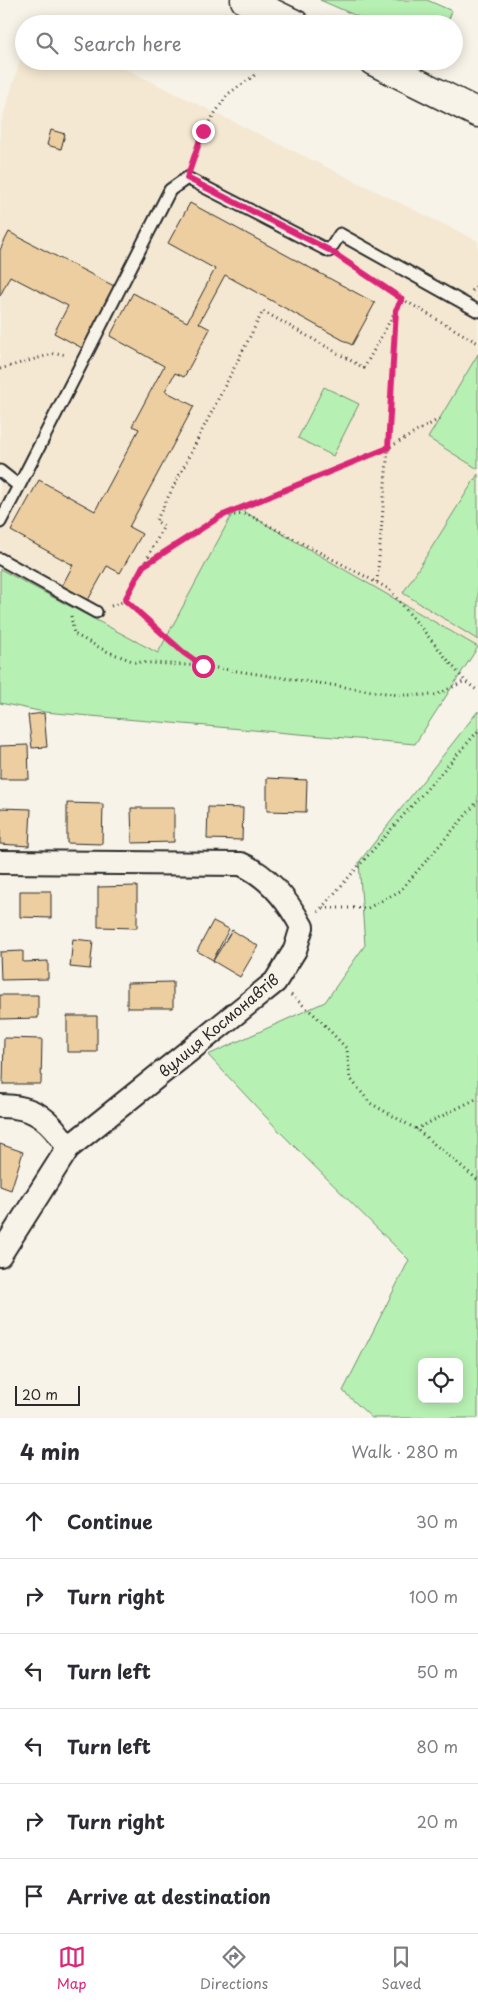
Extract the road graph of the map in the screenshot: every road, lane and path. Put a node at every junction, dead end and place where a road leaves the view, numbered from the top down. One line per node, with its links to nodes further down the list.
1 (245, 0): 2 (highway)
2 (276, 15)
3 (391, 70): 5 (highway)
4 (255, 75): 6 (path)
5 (477, 113)
6 (187, 178): 7 (lane); 12 (lane)
7 (329, 250): 8 (path); 10 (lane)
8 (402, 299): 9 (path); 11 (path)
9 (396, 310): 15 (path); 21 (path)
10 (478, 311)
11 (478, 342)
12 (84, 358): 13 (path); 17 (lane)
13 (0, 369)
14 (439, 419): 15 (path)
15 (388, 448): 18 (path); 22 (path)
16 (0, 471): 17 (lane)
17 (19, 486): 19 (lane)
18 (221, 516): 21 (path); 22 (path)
19 (0, 522)
20 (0, 559): 24 (lane)
21 (143, 566): 23 (path)
22 (377, 582): 27 (path)
23 (125, 600): 25 (path); 26 (path)
24 (77, 602): 25 (lane); 26 (path)
25 (96, 612)
26 (203, 666): 27 (path)
27 (465, 681): 28 (path)
28 (478, 692)
29 (478, 731): 32 (path)
30 (478, 801): 32 (path)
31 (0, 862): 33 (street)
32 (322, 908): 33 (path)
33 (302, 927): 34 (street, вулиця Космонавтів)
34 (275, 982): 37 (path); 38 (street, вулиця Космонавтів)
35 (478, 1098): 37 (path)
36 (0, 1106): 38 (street)
37 (416, 1129): 39 (path)
38 (68, 1148): 40 (street, вулиця Космонавтів)
39 (478, 1180)
40 (0, 1255)

